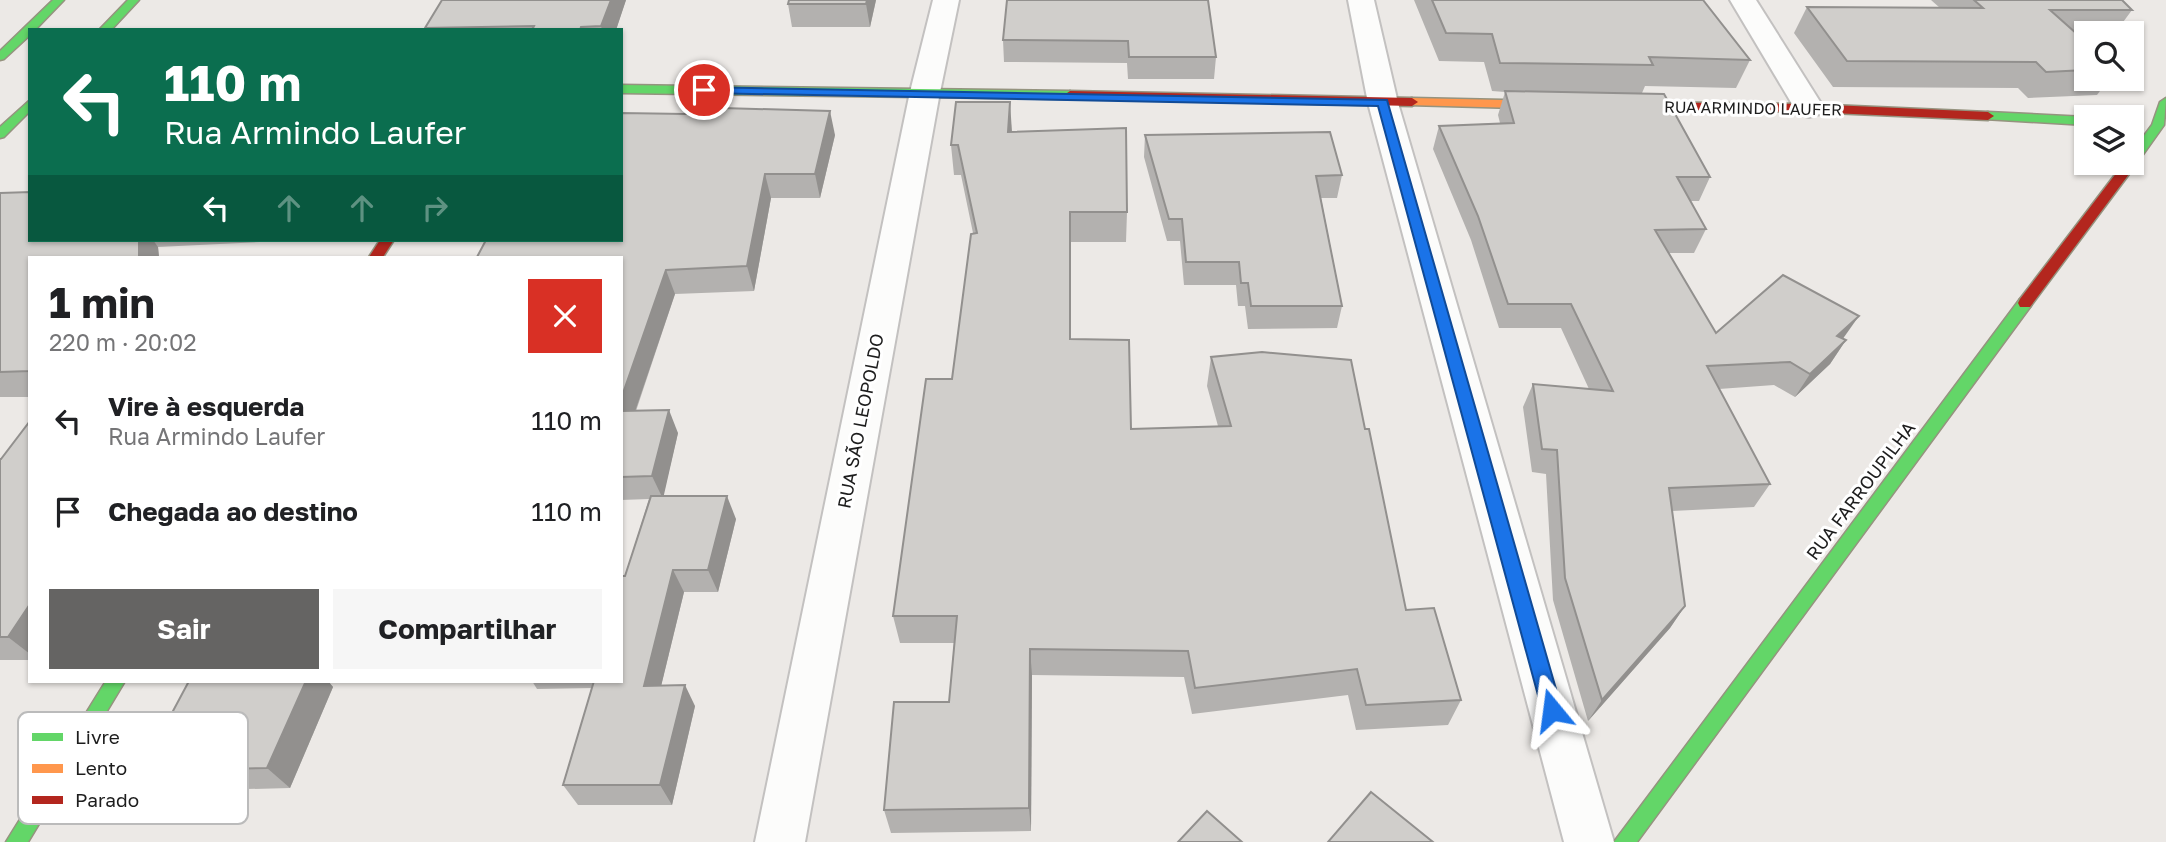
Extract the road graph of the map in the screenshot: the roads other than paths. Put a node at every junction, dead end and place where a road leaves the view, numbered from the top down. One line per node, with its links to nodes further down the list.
1 (59, 0): 6 (street)
2 (134, 0): 7 (street)
3 (946, 0): 11 (street, RUA SÃO LEOPOLDO)
4 (1361, 0): 13 (street)
5 (1743, 0): 17 (street)
6 (34, 28)
7 (106, 28)
8 (28, 35): 9 (street)
9 (3, 64)
10 (623, 89): 11 (street)
11 (925, 92): 13 (street); 28 (street, RUA SÃO LEOPOLDO)
12 (2166, 102): 20 (street, RUA FARROUPILHA)
13 (1383, 103): 14 (street); 29 (street)
14 (1575, 105)
15 (1603, 105): 17 (street, RUA ARMINDO LAUFER)
16 (28, 106): 21 (street)
17 (1809, 108): 18 (street, RUA ARMINDO LAUFER)
18 (2074, 120)
19 (2144, 124): 20 (street)
20 (2158, 125): 22 (street, RUA FARROUPILHA)
21 (0, 134)
22 (2144, 144)
23 (2121, 175): 30 (street, RUA FARROUPILHA)
24 (115, 683): 25 (street)
25 (97, 712)
26 (27, 824): 27 (street)
27 (16, 842)
28 (780, 842)
29 (1589, 842)
30 (1624, 842)

